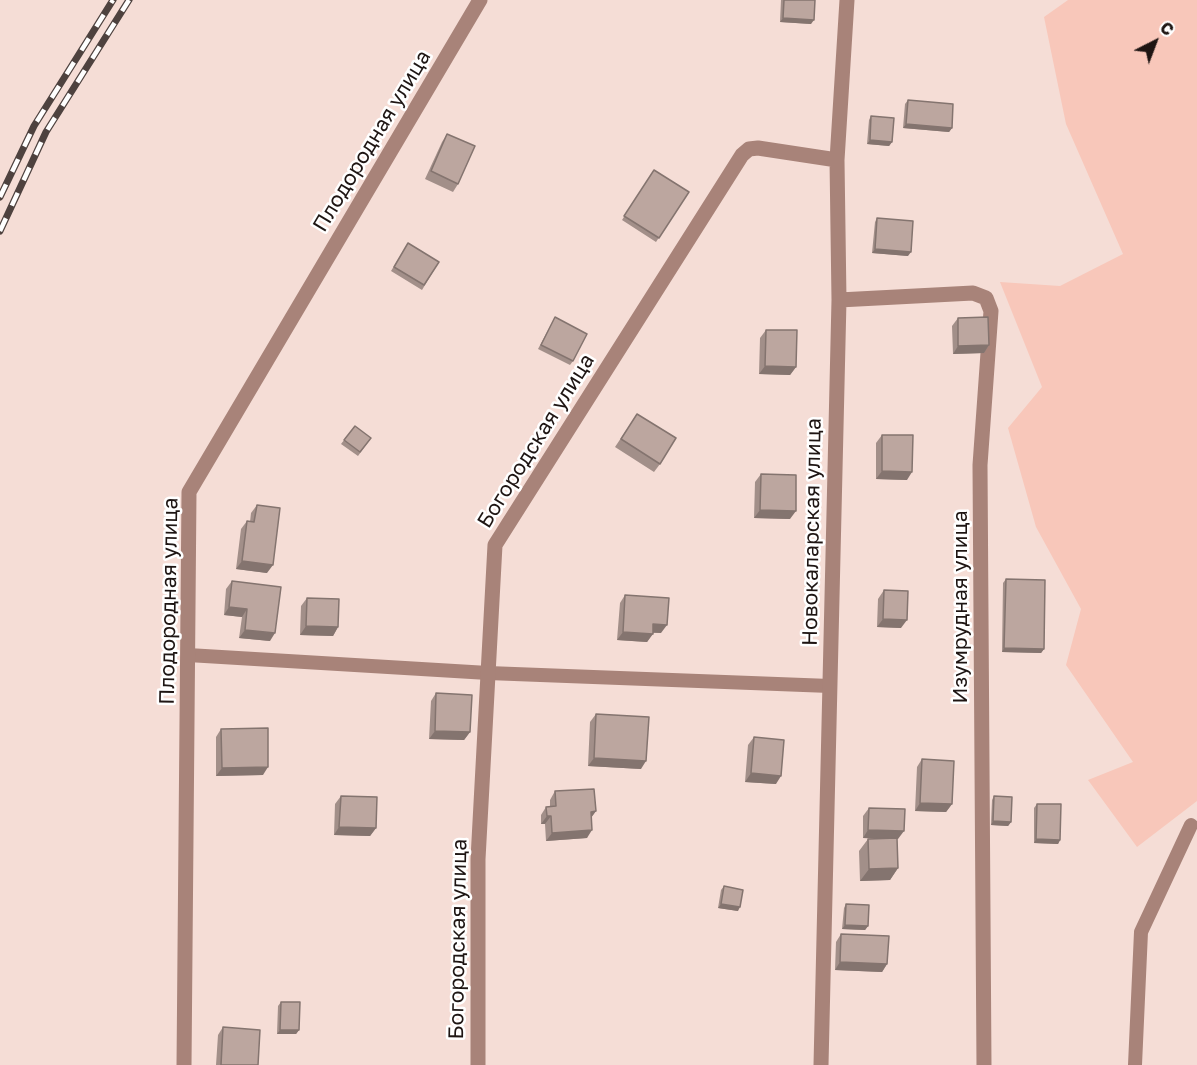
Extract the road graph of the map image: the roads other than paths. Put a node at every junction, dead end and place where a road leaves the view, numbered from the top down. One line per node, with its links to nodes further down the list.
1 (480, 0): 5 (street, Плодородная улица)
2 (847, 0): 3 (street, Новокаларская улица)
3 (837, 160): 4 (street, Новокаларская улица); 6 (street, Богородская улица)
4 (839, 300): 7 (street, Новокаларская улица); 12 (street, Изумрудная улица)
5 (188, 655): 6 (lane); 9 (street, Плодородная улица)
6 (488, 673): 7 (lane); 10 (street, Богородская улица)
7 (830, 686): 11 (street, Новокаларская улица)
8 (1191, 825): 13 (lane)
9 (184, 1065)
10 (478, 1065)
11 (821, 1065)
12 (984, 1065)
13 (1135, 1065)

